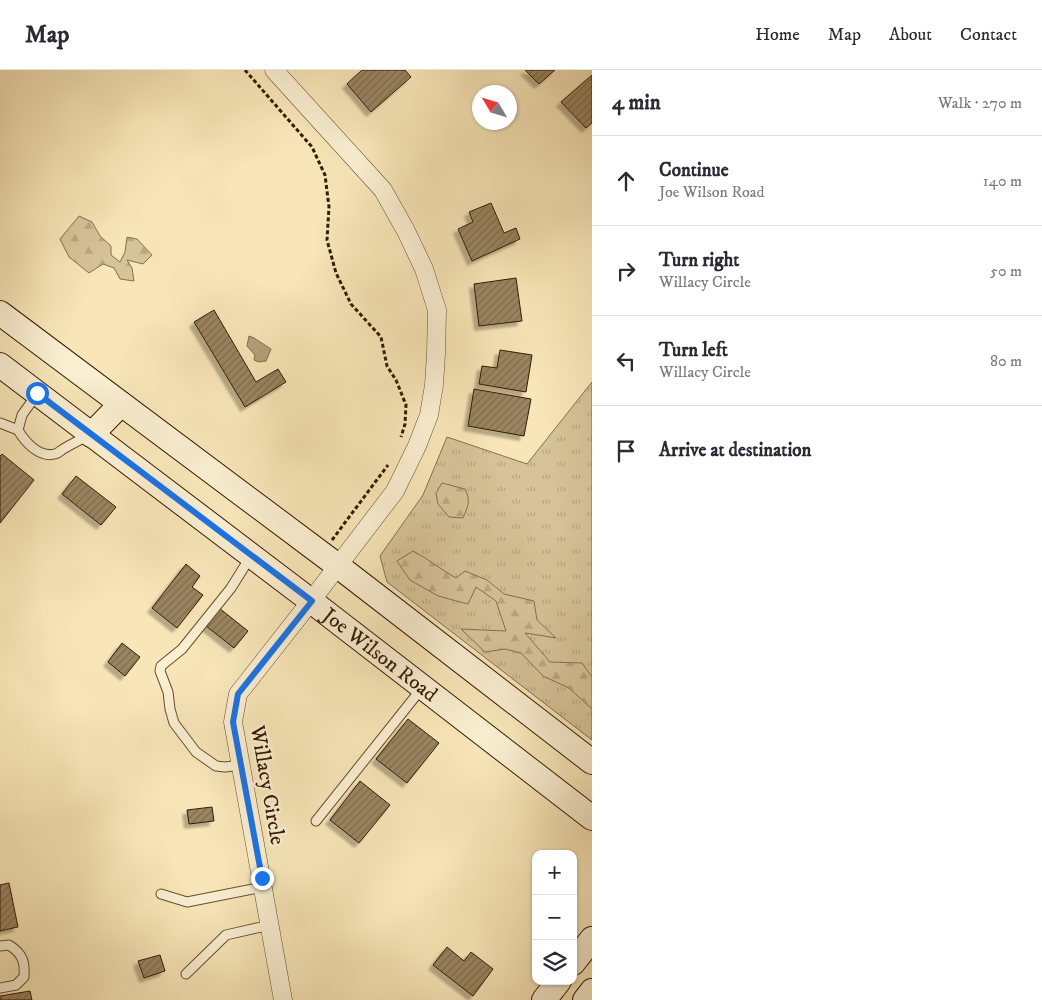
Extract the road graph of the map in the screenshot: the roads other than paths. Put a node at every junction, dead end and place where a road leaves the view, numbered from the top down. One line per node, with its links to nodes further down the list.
1 (274, 70): 10 (street, Willacy Circle)
2 (0, 313): 5 (main road, Joe Wilson Road)
3 (0, 365): 4 (main road, Joe Wilson Road)
4 (37, 393): 7 (lane); 8 (main road, Joe Wilson Road)
5 (121, 404): 8 (main road); 10 (main road, Joe Wilson Road)
6 (0, 423): 7 (lane)
7 (18, 430): 8 (lane)
8 (91, 435): 9 (main road, Joe Wilson Road)
9 (251, 556): 11 (main road, Joe Wilson Road); 14 (lane)
10 (330, 560): 11 (street, Willacy Circle); 13 (main road, Joe Wilson Road)
11 (312, 601): 12 (main road, Joe Wilson Road); 14 (street, Willacy Circle)
12 (422, 687): 15 (main road, Joe Wilson Road); 16 (lane)
13 (592, 762)
14 (241, 765): 17 (street, Willacy Circle)
15 (592, 818)
16 (316, 821)
17 (263, 887): 18 (lane); 19 (street, Willacy Circle)
18 (161, 894)
19 (270, 925): 23 (lane); 27 (street, Willacy Circle)
20 (592, 939): 22 (main road)
21 (0, 946): 25 (lane)
22 (577, 958)
23 (186, 974)
24 (556, 985): 28 (main road)
25 (0, 988)
26 (592, 991): 29 (main road)
27 (282, 1000)
28 (544, 1000)
29 (585, 1000)

